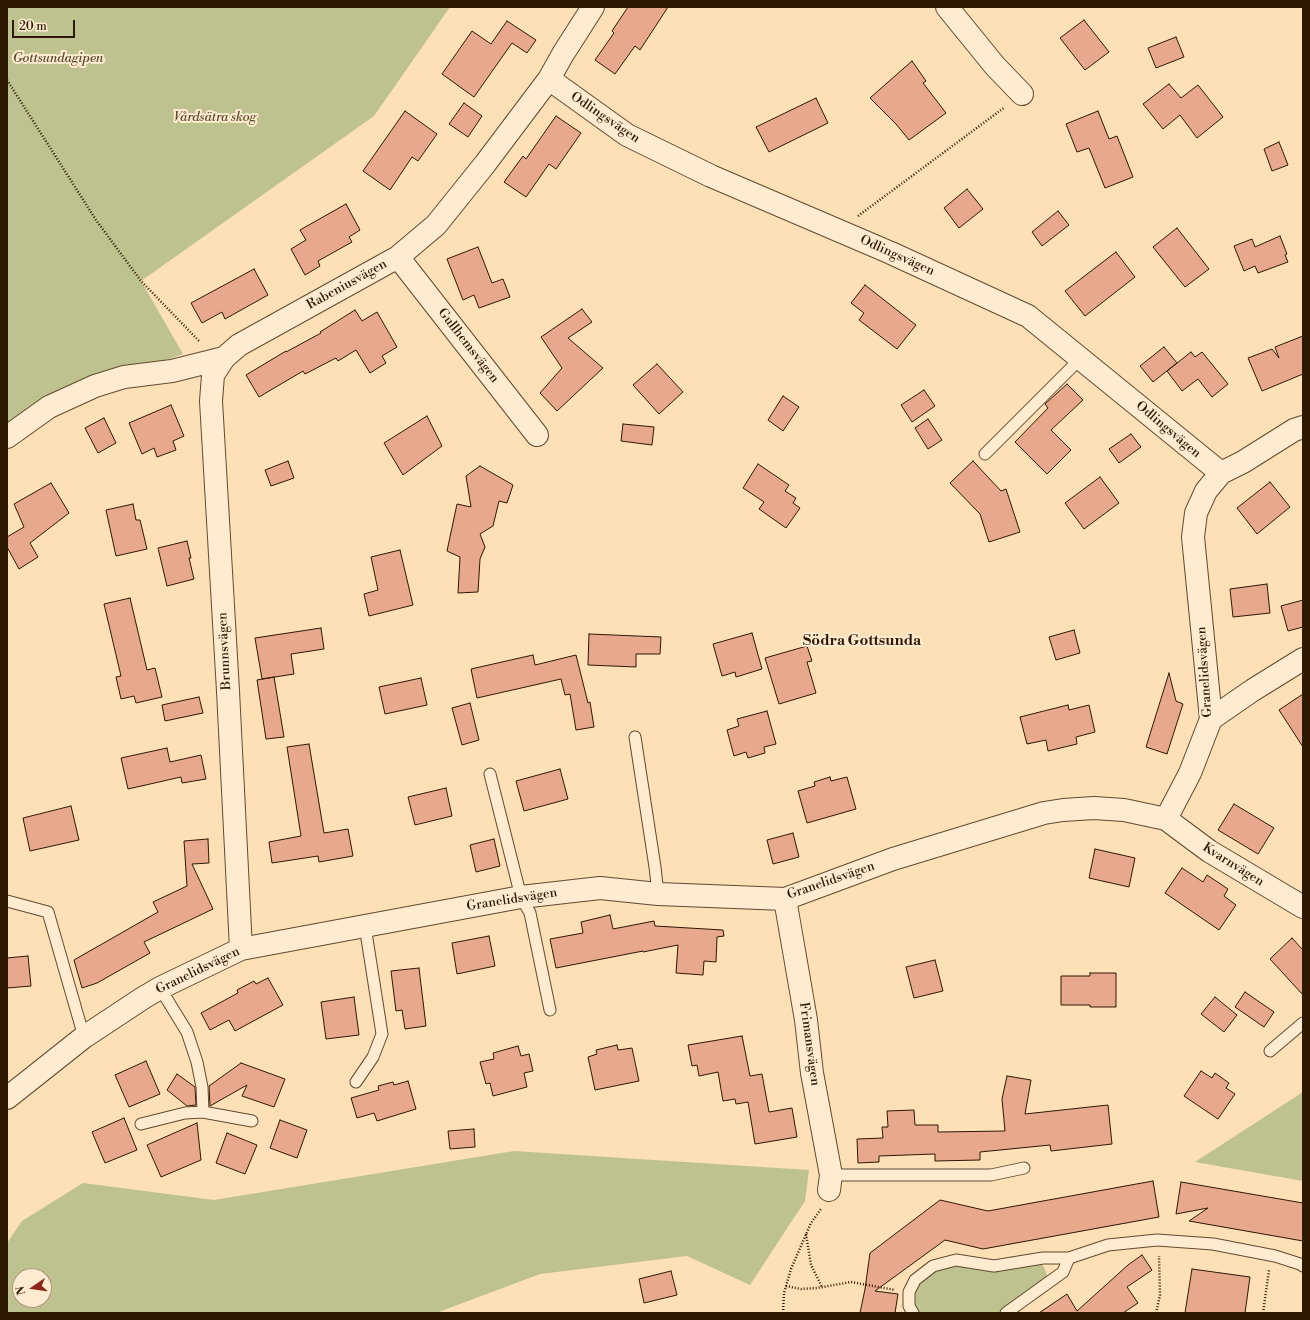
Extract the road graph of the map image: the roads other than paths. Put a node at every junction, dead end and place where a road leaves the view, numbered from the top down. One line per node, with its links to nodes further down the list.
1 (593, 7): 3 (street, Rabeniusvägen)
2 (947, 7): 4 (street)
3 (549, 79): 5 (street, Rabeniusvägen); 7 (street, Odlingsvägen)
4 (1022, 94)
5 (398, 257): 6 (street, Rabeniusvägen); 9 (street, Gullhemsvägen)
6 (224, 358): 10 (street, Rabeniusvägen); 24 (street, Brunnsvägen)
7 (1080, 359): 11 (lane); 12 (street, Odlingsvägen)
8 (1303, 427): 12 (street, Granelidsvägen)
9 (537, 435)
10 (7, 437)
11 (985, 454)
12 (1221, 473): 14 (street, Granelidsvägen)
13 (1303, 659): 14 (street)
14 (1211, 719): 17 (street, Granelidsvägen)
15 (635, 737): 18 (lane)
16 (490, 774): 19 (lane)
17 (1166, 819): 20 (street, Granelidsvägen); 22 (street, Kvarnvägen)
18 (658, 894): 19 (street, Granelidsvägen); 20 (street, Granelidsvägen)
19 (521, 897): 23 (street, Granelidsvägen); 26 (lane)
20 (785, 899): 36 (street, Frimansvägen)
21 (7, 901): 28 (lane)
22 (1303, 907)
23 (365, 926): 24 (street, Granelidsvägen); 30 (lane)
24 (241, 949): 25 (street, Granelidsvägen)
25 (160, 988): 28 (street, Granelidsvägen); 32 (lane)
26 (550, 1010)
27 (1303, 1023): 29 (lane)
28 (84, 1037): 31 (street, Granelidsvägen)
29 (1270, 1051)
30 (356, 1082)
31 (7, 1098)
32 (203, 1112): 33 (lane); 34 (lane)
33 (252, 1121)
34 (141, 1124)
35 (1024, 1168): 36 (lane)
36 (830, 1183)
37 (1070, 1258): 38 (lane); 39 (lane); 40 (lane)
38 (1303, 1266)
39 (913, 1313)
40 (1006, 1313)

